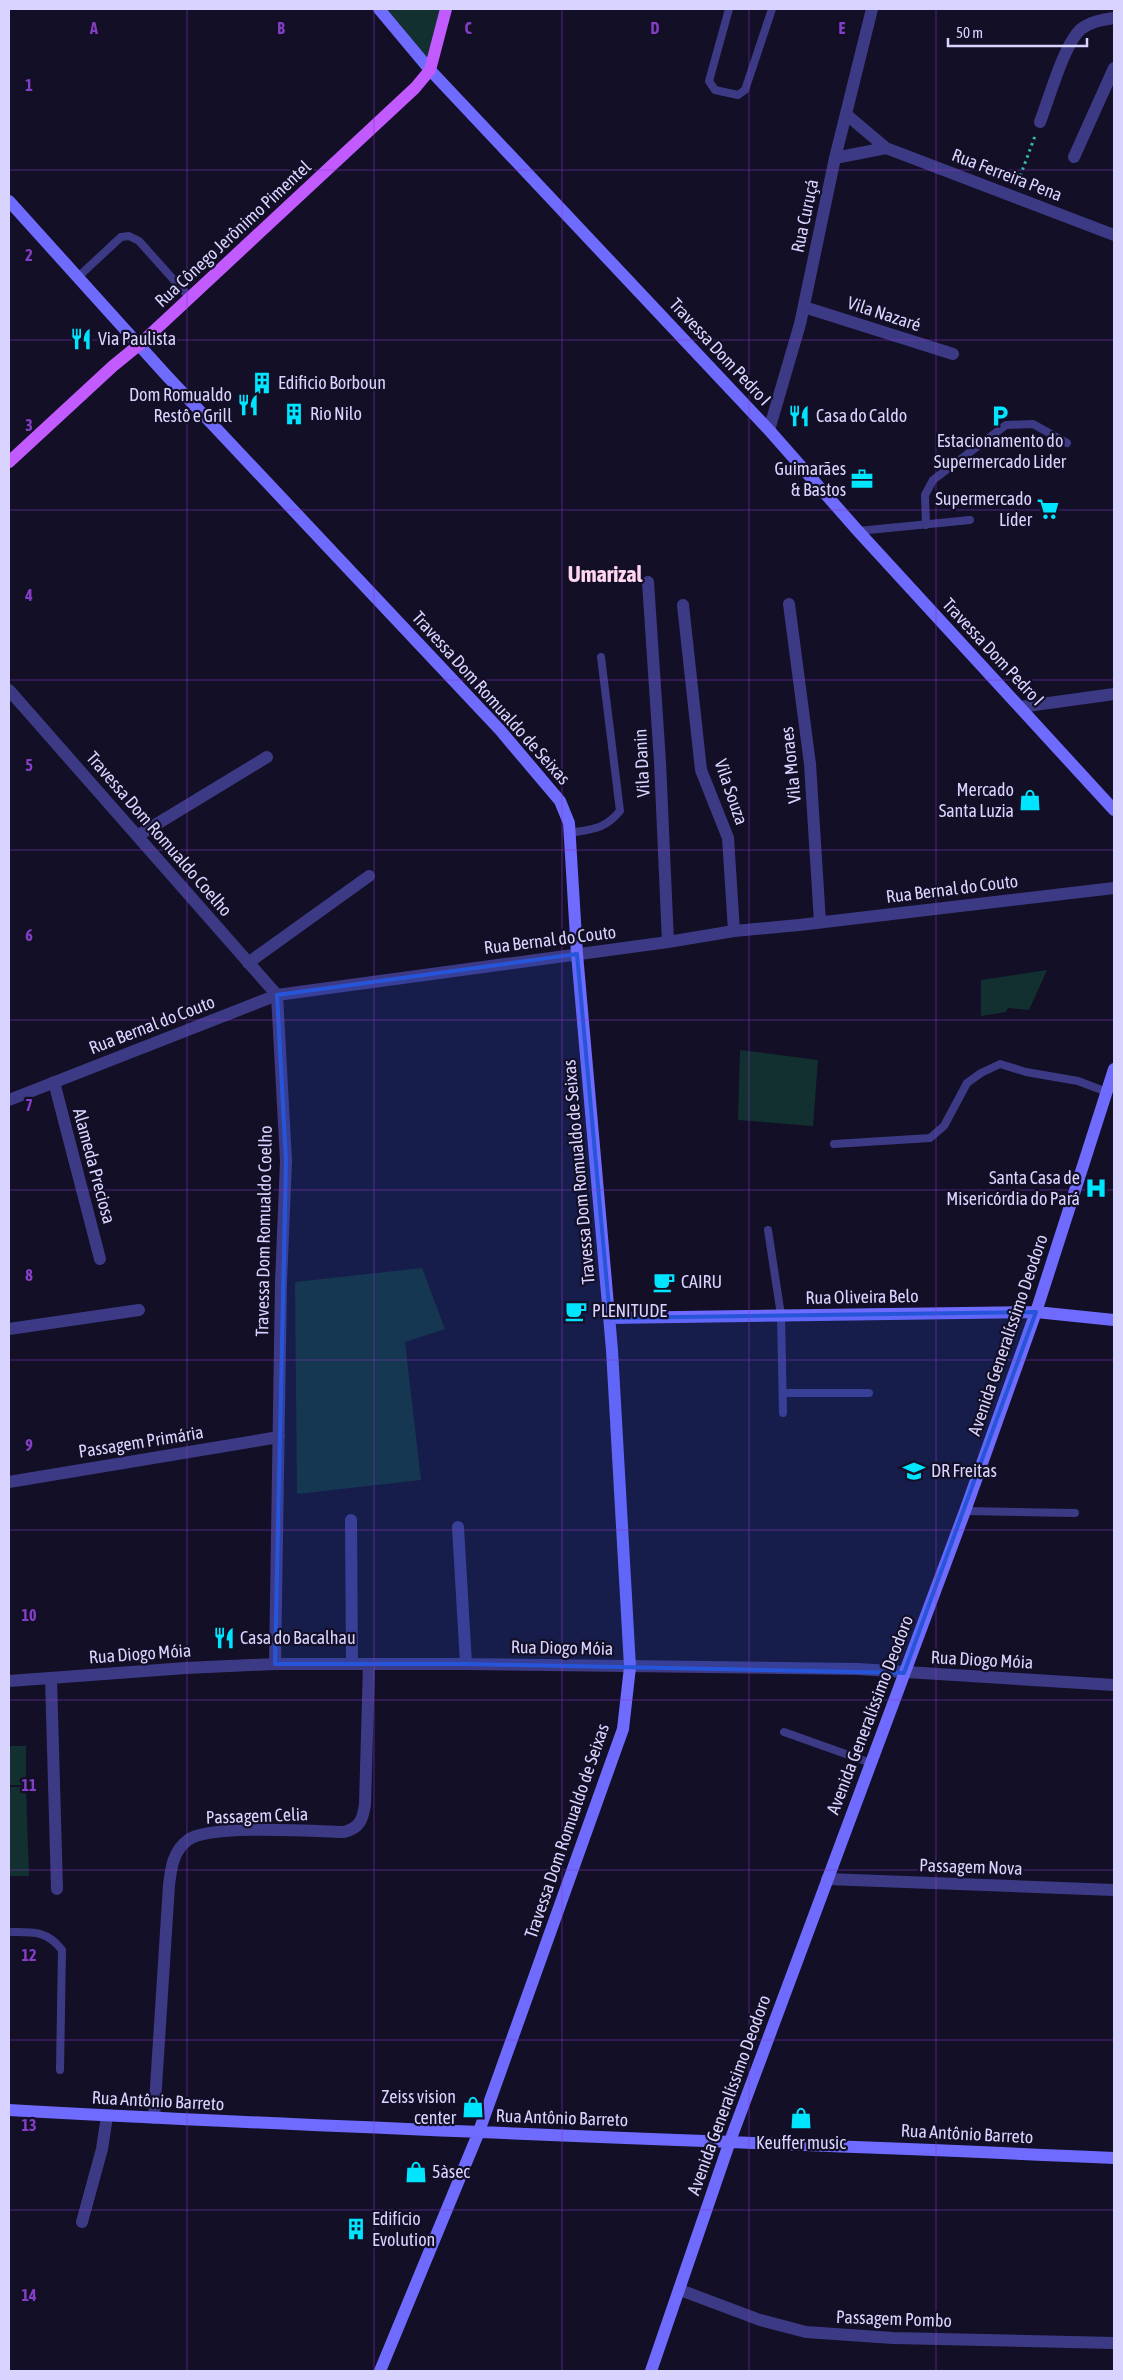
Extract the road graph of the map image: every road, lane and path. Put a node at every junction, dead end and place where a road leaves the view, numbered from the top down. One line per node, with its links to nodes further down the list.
1 (379, 9): 8 (street, Travessa Dom Pedro I)
2 (446, 9): 8 (main road, Rua Cônego Jerônimo Pimentel)
3 (729, 9): 4 (lane)
4 (772, 9)
5 (872, 9): 9 (street, Rua Curuçá)
6 (1114, 18): 10 (street)
7 (1114, 68): 12 (street)
8 (430, 70): 18 (main road, Rua Cônego Jerônimo Pimentel); 22 (street, Travessa Dom Pedro I)
9 (847, 115): 11 (street, Rua Ferreira Pena); 13 (street, Rua Curuçá)
10 (1040, 122): 14 (path)
11 (886, 148): 13 (street); 14 (street, Rua Ferreira Pena)
12 (1074, 157)
13 (836, 158): 19 (street, Rua Curuçá)
14 (1014, 195): 16 (street, Rua Ferreira Pena)
15 (9, 201): 17 (street, Travessa Dom Romualdo de Seixas)
16 (1114, 235)
17 (78, 277): 18 (lane); 20 (street, Travessa Dom Romualdo de Seixas)
18 (190, 298): 20 (main road, Rua Cônego Jerônimo Pimentel)
19 (804, 307): 21 (street, Vila Nazaré); 22 (street, Rua Curuçá)
20 (140, 344): 24 (main road, Rua Cônego Jerônimo Pimentel); 37 (street, Travessa Dom Romualdo de Seixas)
21 (953, 354)
22 (769, 430): 27 (street, Travessa Dom Pedro I)
23 (1067, 443): 26 (lane)
24 (9, 462)
25 (970, 520): 26 (lane)
26 (926, 525): 27 (lane)
27 (858, 531): 34 (street, Travessa Dom Pedro I)
28 (648, 582): 43 (street, Vila Danin)
29 (789, 604): 41 (street, Vila Moraes)
30 (683, 605): 42 (street, Vila Souza)
31 (601, 657): 37 (lane)
32 (9, 690): 38 (street, Travessa Dom Romualdo Coelho)
33 (1114, 694): 34 (street)
34 (1020, 707): 36 (street, Travessa Dom Pedro I)
35 (267, 757): 38 (street)
36 (1114, 810)
37 (569, 833): 44 (street, Travessa Dom Romualdo de Seixas)
38 (137, 836): 45 (street, Travessa Dom Romualdo Coelho)
39 (369, 876): 45 (street)
40 (1114, 888): 41 (street, Rua Bernal do Couto)
41 (820, 922): 42 (street, Rua Bernal do Couto)
42 (734, 930): 43 (street, Rua Bernal do Couto)
43 (668, 942): 44 (street, Rua Bernal do Couto)
44 (577, 954): 46 (street, Rua Bernal do Couto); 57 (street, Travessa Dom Romualdo de Seixas)
45 (248, 963): 46 (street, Travessa Dom Romualdo Coelho)
46 (277, 995): 48 (street, Rua Bernal do Couto); 63 (street, Travessa Dom Romualdo Coelho)
47 (1114, 1069): 49 (street, Avenida Generalíssimo Deodoro)
48 (54, 1082): 50 (street, Rua Bernal do Couto); 53 (street, Alameda Preciosa)
49 (1107, 1092): 51 (lane); 55 (street, Avenida Generalíssimo Deodoro)
50 (9, 1100)
51 (834, 1144)
52 (768, 1230): 56 (lane)
53 (100, 1259)
54 (139, 1310): 59 (street)
55 (1036, 1312): 56 (street, Rua Oliveira Belo); 58 (street, Rua Oliveira Belo); 65 (street, Avenida Generalíssimo Deodoro)
56 (781, 1315): 57 (street, Rua Oliveira Belo); 60 (lane)
57 (610, 1318): 73 (street, Travessa Dom Romualdo de Seixas)
58 (1114, 1320)
59 (9, 1329)
60 (783, 1393): 61 (lane); 62 (lane)
61 (869, 1393)
62 (783, 1413)
63 (279, 1437): 64 (street, Passagem Primária); 69 (street, Travessa Dom Romualdo Coelho)
64 (9, 1482)
65 (965, 1511): 66 (lane); 74 (street, Avenida Generalíssimo Deodoro)
66 (1075, 1513)
67 (351, 1520): 70 (street)
68 (458, 1527): 72 (street)
69 (275, 1664): 70 (street, Rua Diogo Móia); 75 (street, Rua Diogo Móia)
70 (352, 1664): 71 (street, Rua Diogo Móia)
71 (369, 1664): 72 (street, Rua Diogo Móia); 87 (street, Passagem Celia)
72 (466, 1664): 73 (street, Rua Diogo Móia)
73 (630, 1667): 74 (street, Rua Diogo Móia); 88 (street, Travessa Dom Romualdo de Seixas)
74 (904, 1673): 77 (street, Rua Diogo Móia); 79 (street, Avenida Generalíssimo Deodoro)
75 (51, 1678): 76 (street, Rua Diogo Móia); 81 (street)
76 (9, 1681)
77 (1114, 1685)
78 (784, 1732): 79 (lane)
79 (871, 1763): 80 (street, Avenida Generalíssimo Deodoro)
80 (827, 1879): 82 (street, Passagem Nova); 89 (street, Avenida Generalíssimo Deodoro)
81 (57, 1889)
82 (1114, 1890)
83 (9, 1932): 84 (lane)
84 (60, 2070)
85 (9, 2110): 86 (street, Rua Antônio Barreto)
86 (107, 2116): 87 (street, Rua Antônio Barreto); 91 (street)
87 (154, 2118): 88 (street, Rua Antônio Barreto)
88 (478, 2134): 89 (street, Rua Antônio Barreto); 94 (street, Travessa Dom Romualdo de Seixas)
89 (730, 2141): 90 (street, Rua Antônio Barreto); 92 (street, Avenida Generalíssimo Deodoro)
90 (1114, 2158)
91 (82, 2222)
92 (680, 2290): 93 (street, Passagem Pombo); 95 (street, Avenida Generalíssimo Deodoro)
93 (1114, 2343)
94 (380, 2371)
95 (651, 2371)

